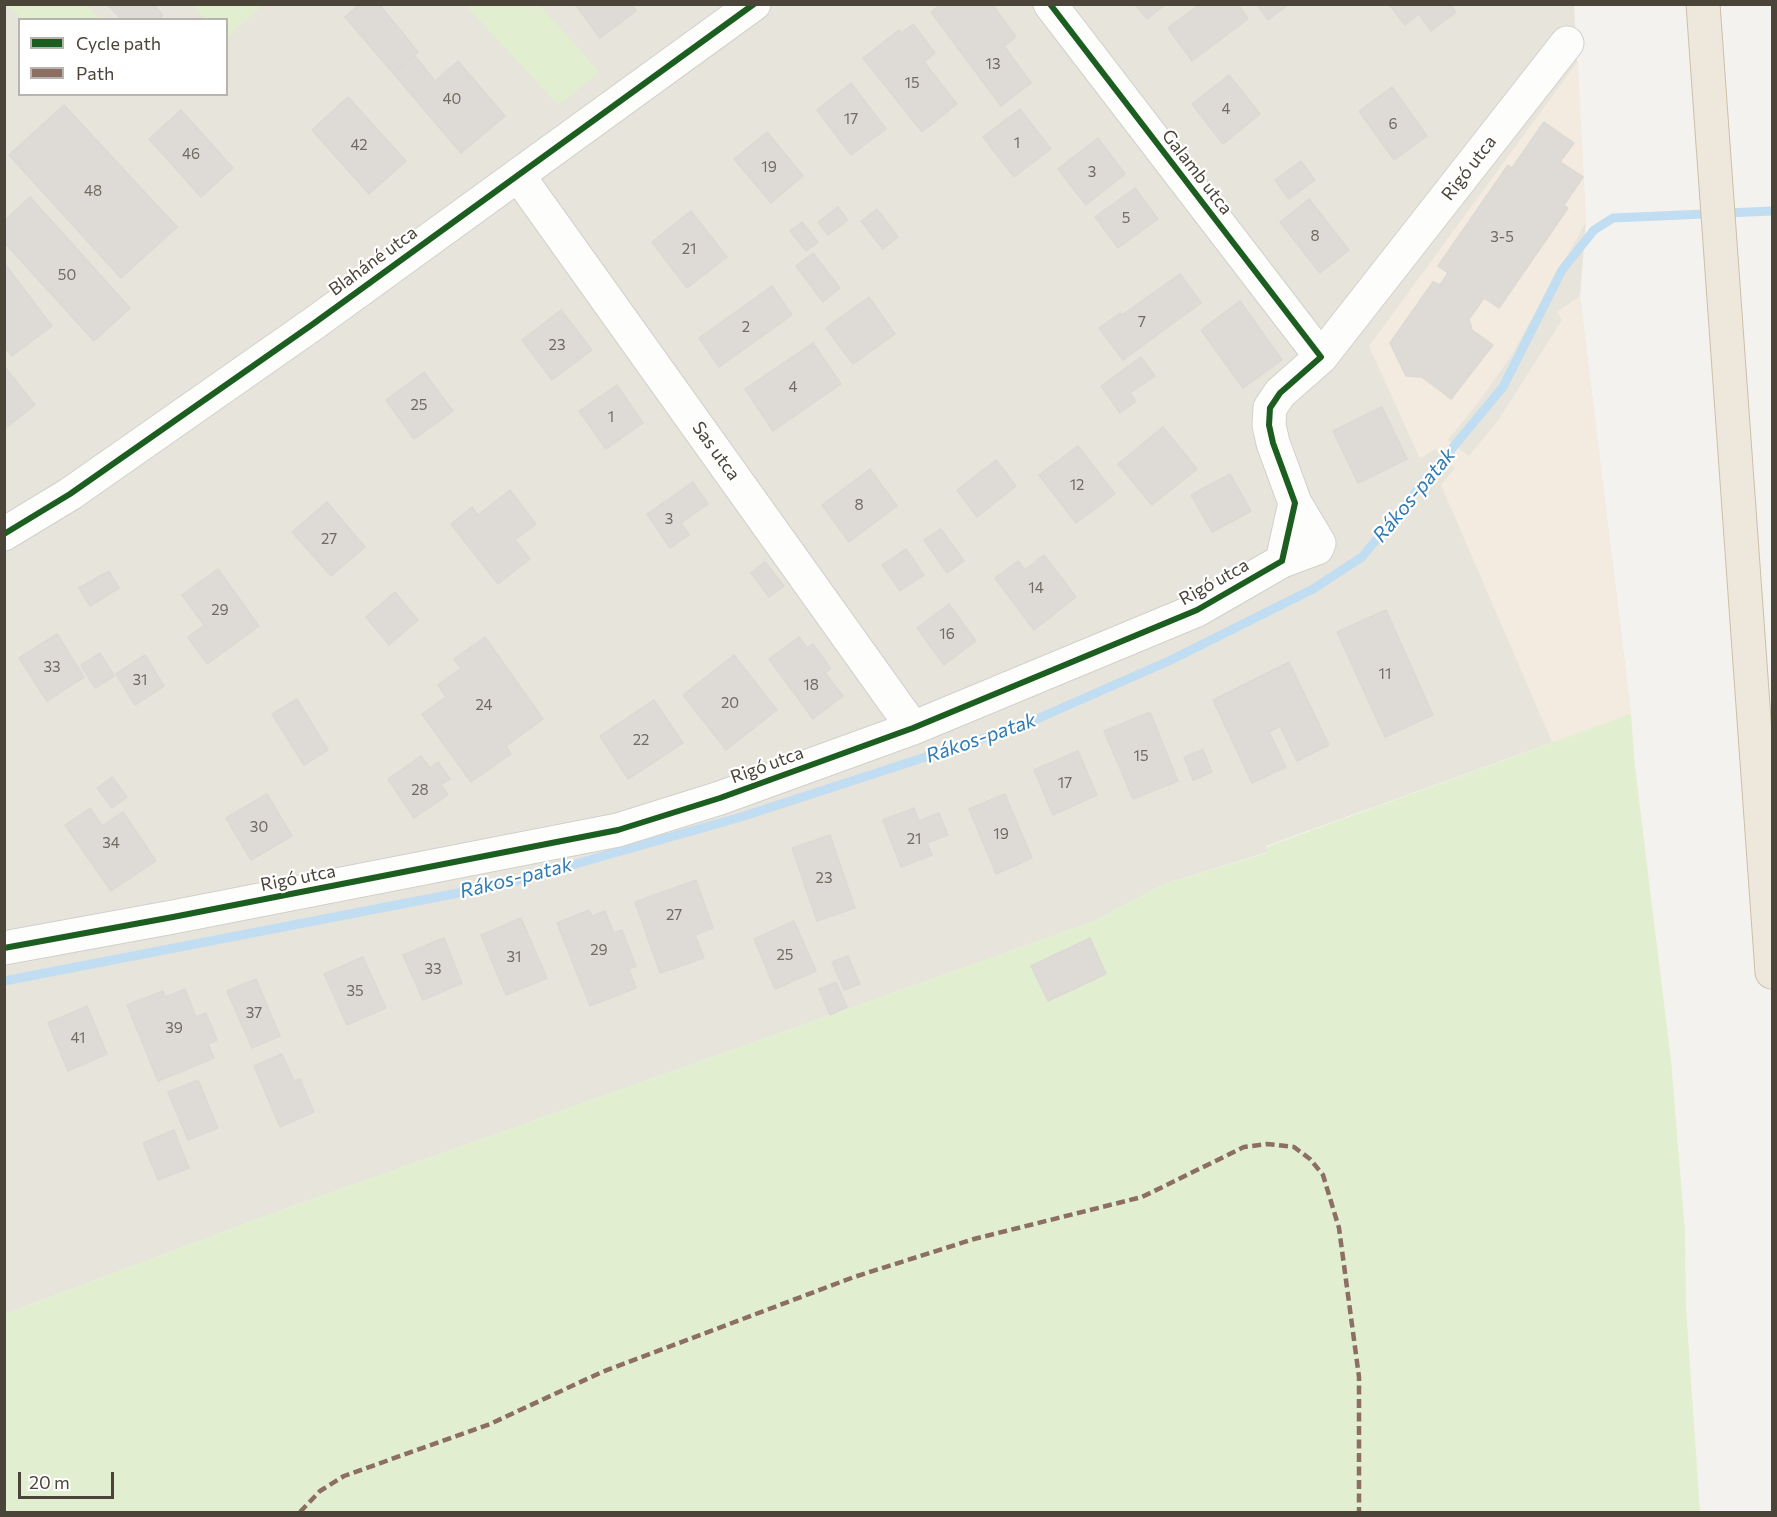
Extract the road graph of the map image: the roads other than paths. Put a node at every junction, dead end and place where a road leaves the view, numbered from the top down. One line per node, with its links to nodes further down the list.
1 (754, 4): 5 (street, Blaháné utca)
2 (1050, 4): 6 (street, Galamb utca)
3 (1704, 4): 10 (highway)
4 (1567, 43): 6 (street, Rigó utca)
5 (518, 175): 7 (street, Blaháné utca); 8 (street, Sas utca)
6 (1321, 357): 8 (street, Rigó utca)
7 (4, 534)
8 (913, 728): 9 (street, Rigó utca)
9 (4, 948)
10 (1773, 972)

